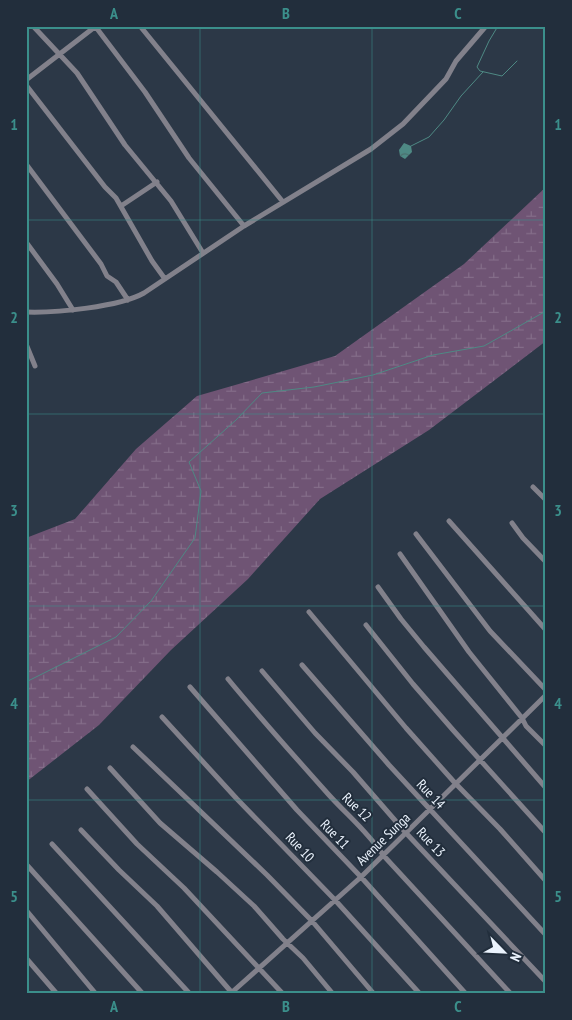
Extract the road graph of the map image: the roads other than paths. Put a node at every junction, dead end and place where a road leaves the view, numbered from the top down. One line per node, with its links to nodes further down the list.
1 (33, 26): 5 (street)
2 (96, 26): 5 (street); 12 (street)
3 (140, 26): 10 (street)
4 (486, 26): 10 (street)
5 (59, 54): 6 (street); 9 (street)
6 (26, 80)
7 (26, 85): 11 (street)
8 (26, 164): 16 (street)
9 (157, 182): 11 (street); 14 (street)
10 (283, 202): 12 (street)
11 (121, 206): 15 (street)
12 (244, 226): 14 (street)
13 (26, 242): 17 (street)
14 (203, 253): 15 (street)
15 (164, 279): 16 (street)
16 (128, 300): 17 (street)
17 (73, 310): 18 (street)
18 (26, 312)
19 (26, 344): 20 (street)
20 (35, 366)
21 (533, 487): 22 (street)
22 (546, 500)
23 (450, 521): 31 (street)
24 (512, 523): 27 (street)
25 (416, 534): 36 (street)
26 (400, 554): 39 (street)
27 (546, 562)
28 (378, 587): 40 (street)
29 (309, 612): 45 (street)
30 (366, 625): 43 (street)
31 (546, 630)
32 (302, 665): 48 (street, Rue 14)
33 (262, 671): 51 (street, Rue 13)
34 (228, 679): 53 (street, Rue 12)
35 (190, 687): 55 (street, Rue 11)
36 (546, 690)
37 (546, 695): 39 (street, Avenue Sunga)
38 (162, 717): 57 (street, Rue 10)
39 (522, 718): 40 (street, Avenue Sunga); 41 (street)
40 (502, 737): 43 (street, Avenue Sunga); 46 (street)
41 (546, 746)
42 (133, 747): 59 (street)
43 (480, 759): 45 (street, Avenue Sunga); 50 (street)
44 (110, 768): 61 (street)
45 (455, 783): 48 (street, Avenue Sunga); 56 (street)
46 (546, 788)
47 (87, 789): 63 (street)
48 (430, 810): 51 (street, Avenue Sunga); 60 (street, Rue 14)
49 (81, 830): 65 (street)
50 (546, 832)
51 (406, 833): 53 (street, Avenue Sunga); 64 (street, Rue 13)
52 (52, 844): 69 (street)
53 (383, 855): 55 (street, Avenue Sunga); 75 (street, Rue 12)
54 (26, 864): 68 (street)
55 (361, 876): 57 (street, Avenue Sunga); 74 (street, Rue 11)
56 (546, 881)
57 (335, 900): 59 (street, Avenue Sunga); 73 (street, Rue 10)
58 (26, 910): 67 (street)
59 (312, 921): 61 (street, Avenue Sunga); 72 (street)
60 (546, 935)
61 (287, 943): 63 (street, Avenue Sunga); 71 (street)
62 (26, 958): 66 (street)
63 (260, 969): 65 (street, Avenue Sunga); 70 (street)
64 (546, 982)
65 (232, 993)
66 (56, 994)
67 (96, 994)
68 (143, 994)
69 (190, 994)
70 (283, 994)
71 (334, 994)
72 (374, 994)
73 (420, 994)
74 (466, 994)
75 (511, 994)

